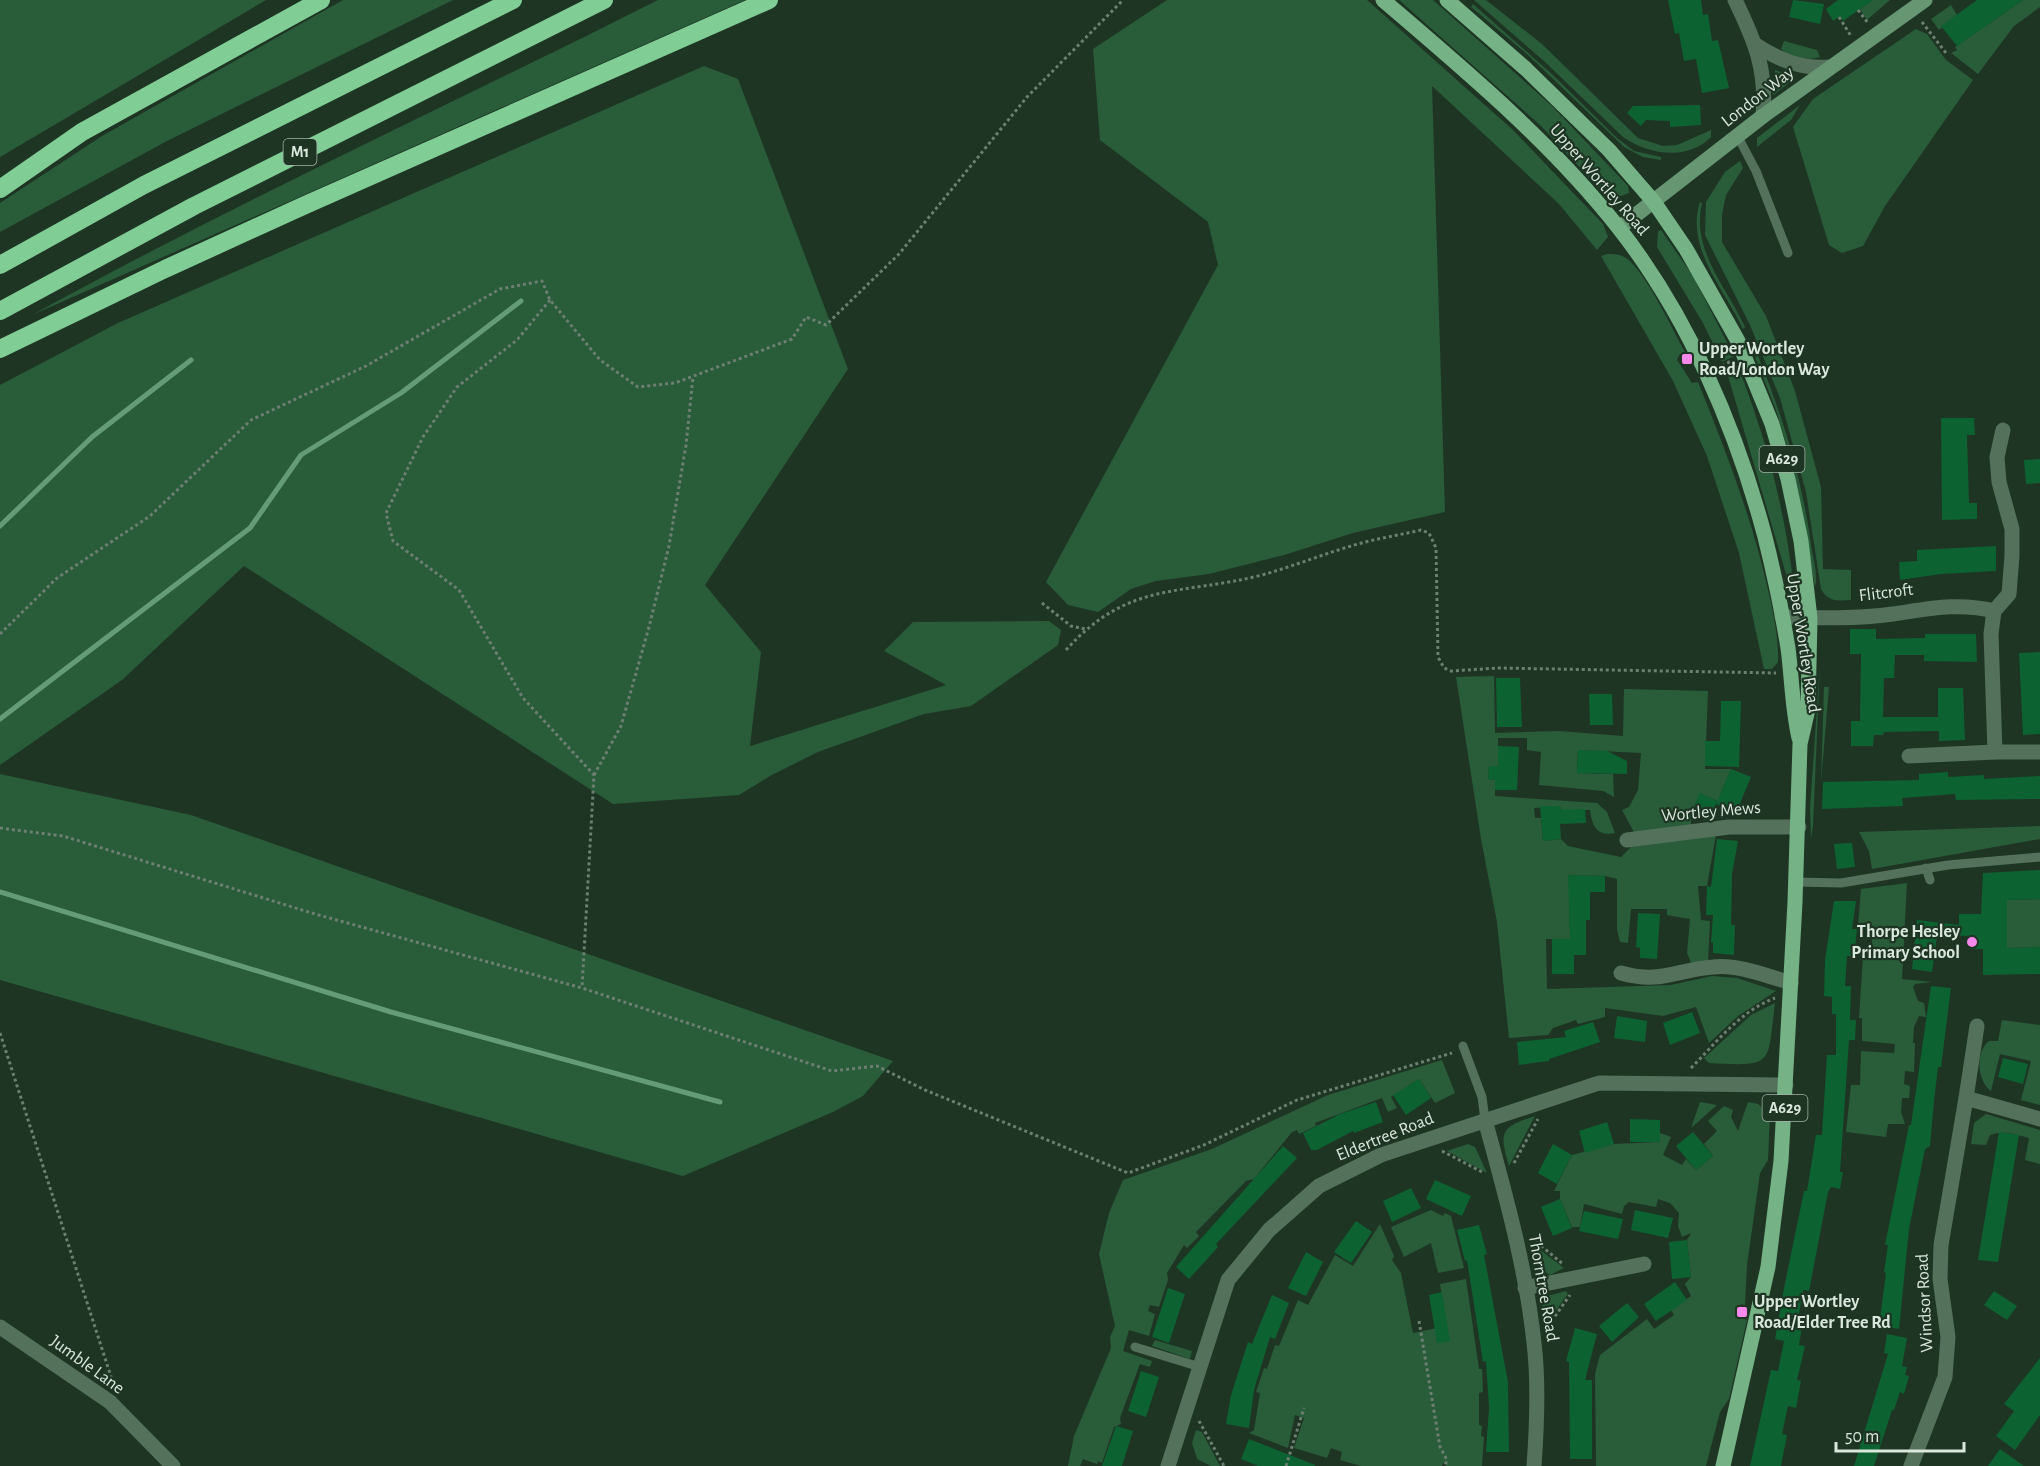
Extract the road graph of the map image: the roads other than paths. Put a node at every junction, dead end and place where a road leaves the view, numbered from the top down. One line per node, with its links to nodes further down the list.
1 (321, 0): 13 (highway)
2 (513, 0): 17 (highway, M1)
3 (604, 0): 18 (highway, M1)
4 (769, 0): 19 (highway)
5 (1383, 0): 15 (main road, Upper Wortley Road / A629)
6 (1447, 0): 14 (main road, Upper Wortley Road / A629)
7 (1736, 0): 9 (street)
8 (1919, 4): 10 (street, London Way)
9 (1756, 45): 10 (street); 11 (street)
10 (1829, 67): 11 (street, London Way)
11 (1763, 116): 12 (street, London Way)
12 (1738, 137): 14 (street, London Way); 16 (lane)
13 (0, 189)
14 (1654, 202): 15 (street, London Way); 23 (main road, Upper Wortley Road / A629)
15 (1619, 228): 22 (main road, Upper Wortley Road / A629)
16 (1788, 253)
17 (0, 265)
18 (0, 311)
19 (0, 349)
20 (2003, 430): 21 (street)
21 (1994, 611): 23 (street, Flitcroft); 25 (street)
22 (1782, 618): 23 (street, Flitcroft); 24 (main road, Upper Wortley Road / A629)
23 (1810, 618): 24 (main road, Upper Wortley Road / A629)
24 (1800, 744): 28 (main road, Upper Wortley Road / A629)
25 (1995, 752): 26 (street); 27 (street)
26 (2040, 752)
27 (1909, 756)
28 (1799, 827): 29 (street, Wortley Mews); 33 (main road, Upper Wortley Road / A629)
29 (1627, 840)
30 (2040, 857): 31 (lane)
31 (1926, 868): 32 (lane); 33 (lane)
32 (1930, 880)
33 (1796, 882): 35 (main road, Upper Wortley Road / A629)
34 (1621, 973): 35 (street)
35 (1791, 983): 38 (main road, Upper Wortley Road / A629)
36 (1977, 1026): 39 (street, Windsor Road)
37 (1464, 1047): 41 (lane)
38 (1786, 1085): 41 (street, Eldertree Road); 50 (main road, Upper Wortley Road / A629)
39 (1966, 1098): 40 (street); 51 (street, Windsor Road)
40 (2040, 1119)
41 (1485, 1120): 43 (street, Thorntree Road); 46 (street, Eldertree Road)
42 (1644, 1264): 43 (street)
43 (1525, 1288): 49 (street, Thorntree Road)
44 (0, 1327): 47 (street, Jumble Lane)
45 (1135, 1347): 46 (lane)
46 (1200, 1366): 48 (street, Eldertree Road)
47 (173, 1466)
48 (1170, 1466)
49 (1534, 1466)
50 (1723, 1466)
51 (1911, 1466)

